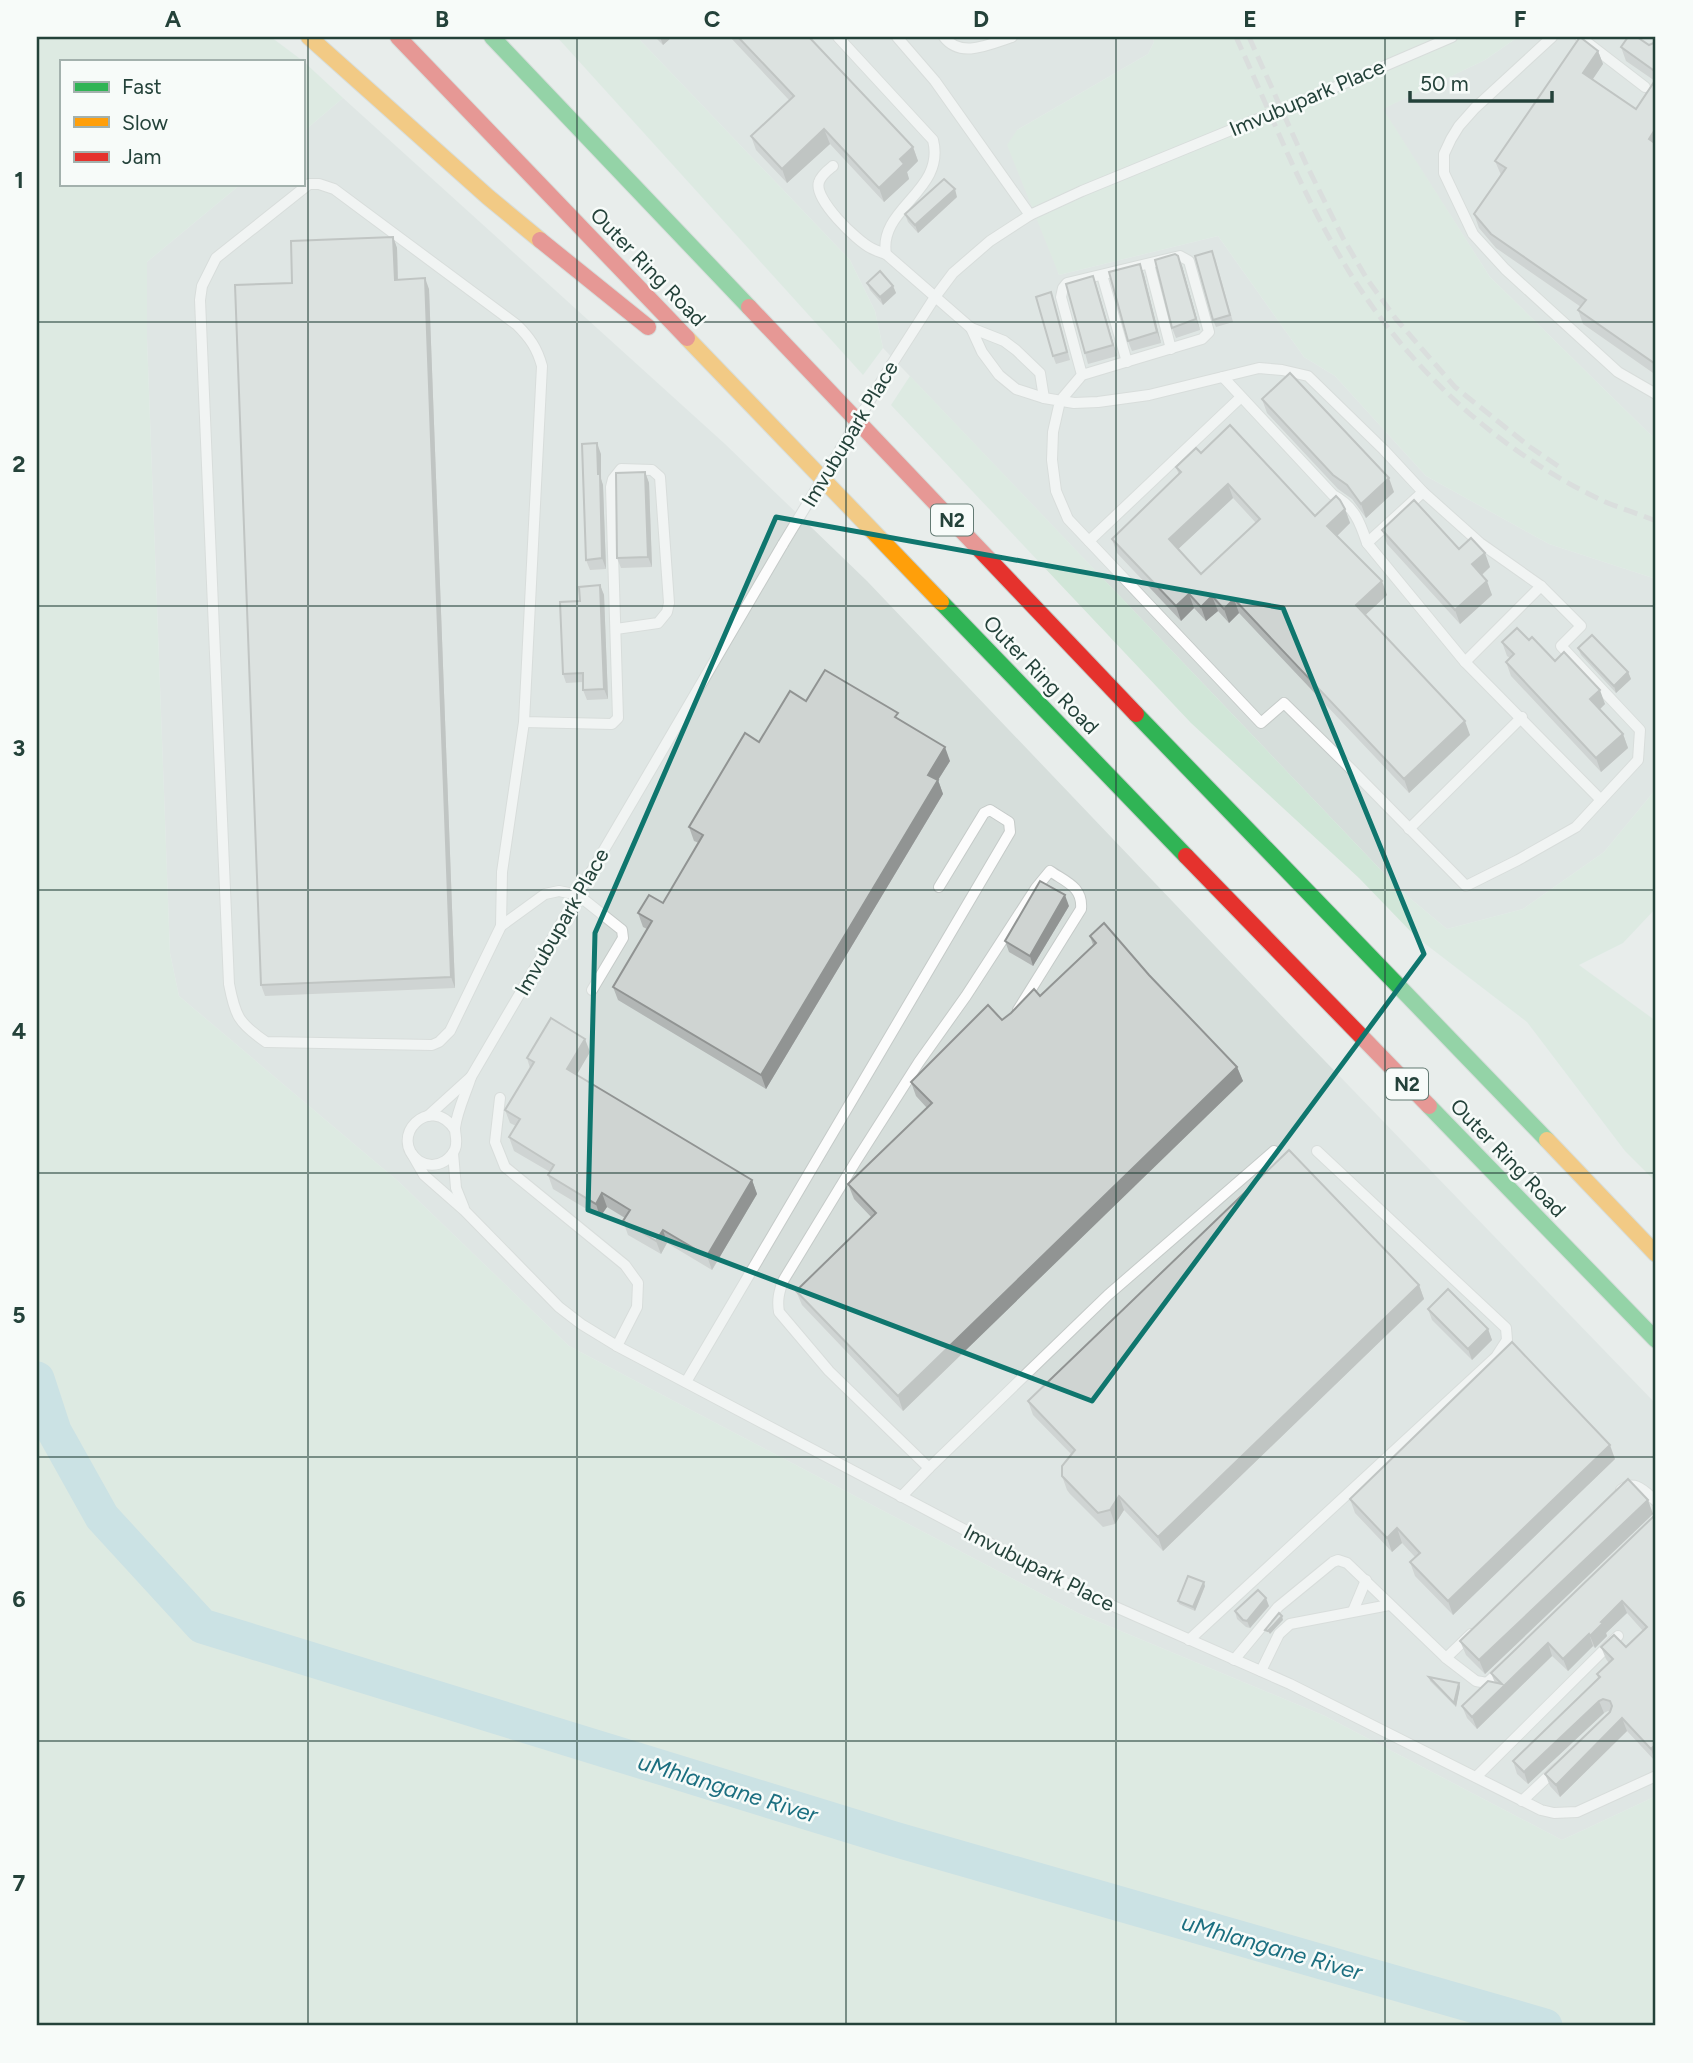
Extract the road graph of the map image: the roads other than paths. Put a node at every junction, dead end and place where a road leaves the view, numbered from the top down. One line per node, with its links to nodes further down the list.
1 (309, 37): 19 (highway)
2 (398, 37): 29 (highway, Outer Ring Road / N2)
3 (492, 37): 54 (highway, Outer Ring Road / N2)
4 (838, 37): 14 (lane)
5 (897, 37): 13 (lane)
6 (944, 37): 7 (lane)
7 (1012, 37)
8 (1452, 37): 13 (lane, Imvubupark Place, bridge)
9 (1552, 37): 25 (lane)
10 (1580, 37): 11 (lane)
11 (1645, 87)
12 (833, 166): 14 (lane)
13 (1030, 215): 17 (lane, Imvubupark Place)
14 (886, 254): 17 (lane)
15 (1149, 264): 16 (lane); 20 (lane); 20 (lane)
16 (1102, 275): 22 (lane); 23 (lane)
17 (934, 297): 18 (lane); 41 (lane, Imvubupark Place, bridge)
18 (971, 328): 26 (lane); 26 (lane)
19 (660, 337)
20 (1171, 349): 22 (lane)
21 (681, 354): 29 (highway)
22 (1127, 362): 23 (lane)
23 (1082, 375): 28 (lane)
24 (1223, 377): 27 (lane); 28 (lane); 30 (lane)
25 (1656, 394)
26 (1044, 398): 28 (lane)
27 (1240, 398): 31 (lane); 32 (lane)
28 (1060, 401): 31 (lane)
29 (778, 433): 55 (highway, Outer Ring Road / N2)
30 (1423, 492): 32 (lane); 33 (lane)
31 (1089, 541): 39 (lane)
32 (1367, 543): 35 (lane)
33 (1541, 586): 35 (lane); 38 (lane)
34 (616, 629): 34 (lane); 37 (lane)
35 (1465, 662): 36 (lane)
36 (1522, 717): 38 (lane); 39 (lane)
37 (524, 722): 42 (lane); 42 (lane)
38 (1601, 800): 39 (lane)
39 (1409, 829)
40 (939, 887): 57 (lane)
41 (578, 894): 42 (lane); 43 (lane); 45 (lane, Imvubupark Place)
42 (501, 926)
43 (592, 990)
44 (1010, 1023): 58 (lane)
45 (471, 1077): 47 (lane, Imvubupark Place); 48 (lane, Imvubupark Place)
46 (500, 1098): 56 (lane)
47 (428, 1116): 48 (lane); 52 (lane, Imvubupark Place)
48 (455, 1130): 51 (lane, Imvubupark Place)
49 (1274, 1151): 58 (lane)
50 (1317, 1151): 67 (lane)
51 (453, 1153): 52 (lane); 53 (lane, Imvubupark Place)
52 (412, 1154): 53 (lane, Imvubupark Place)
53 (465, 1211): 56 (lane, Imvubupark Place)
54 (1656, 1254)
55 (1656, 1340)
56 (617, 1346): 57 (lane, Imvubupark Place)
57 (686, 1382): 59 (lane, Imvubupark Place)
58 (929, 1468): 59 (lane)
59 (901, 1497): 67 (lane, Imvubupark Place)
60 (1614, 1497): 61 (lane)
61 (1656, 1501)
62 (1366, 1580): 63 (lane); 64 (lane); 69 (lane)
63 (1389, 1605): 64 (lane); 68 (lane)
64 (1353, 1611): 71 (lane)
65 (1475, 1630): 68 (lane)
66 (1618, 1636): 74 (lane)
67 (1189, 1640): 69 (lane, Imvubupark Place)
68 (1446, 1658): 70 (lane)
69 (1234, 1660): 71 (lane, Imvubupark Place)
70 (1507, 1664)
71 (1261, 1671): 74 (lane, Imvubupark Place)
72 (1561, 1765): 75 (lane)
73 (1656, 1776): 75 (lane, Imvubupark Place)
74 (1476, 1777): 75 (lane, Imvubupark Place)
75 (1522, 1801)

